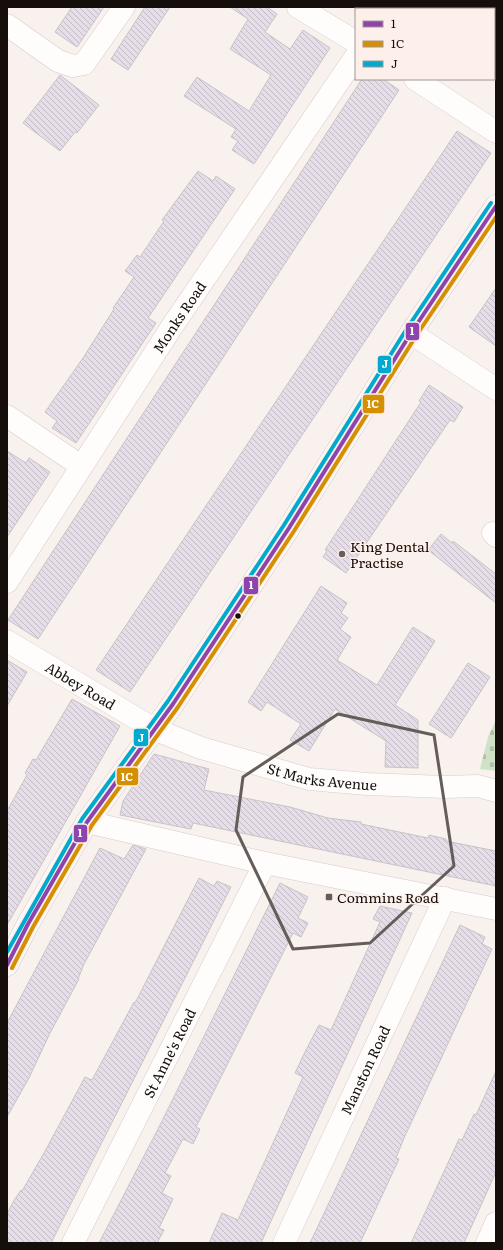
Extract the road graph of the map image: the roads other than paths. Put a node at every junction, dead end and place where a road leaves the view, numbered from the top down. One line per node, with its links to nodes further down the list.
1 (124, 7): 3 (street)
2 (298, 7): 4 (street)
3 (7, 25)
4 (355, 41)
5 (355, 57): 12 (street, Monks Road)
6 (417, 80): 7 (street)
7 (496, 132)
8 (496, 206): 9 (main road)
9 (410, 333): 10 (street); 15 (main road)
10 (496, 389)
11 (7, 416): 12 (street)
12 (81, 466): 13 (street, Monks Road)
13 (7, 582)
14 (7, 642): 15 (street, Abbey Road)
15 (154, 729): 16 (street, St Marks Avenue); 17 (main road)
16 (496, 791)
17 (87, 822): 18 (street); 21 (main road)
18 (265, 863): 19 (street); 23 (street, St Anne's Road)
19 (445, 898): 20 (street); 24 (street, Manston Road)
20 (496, 909)
21 (7, 965)
22 (496, 1223): 25 (street)
23 (73, 1243)
24 (284, 1243)
25 (487, 1243)

